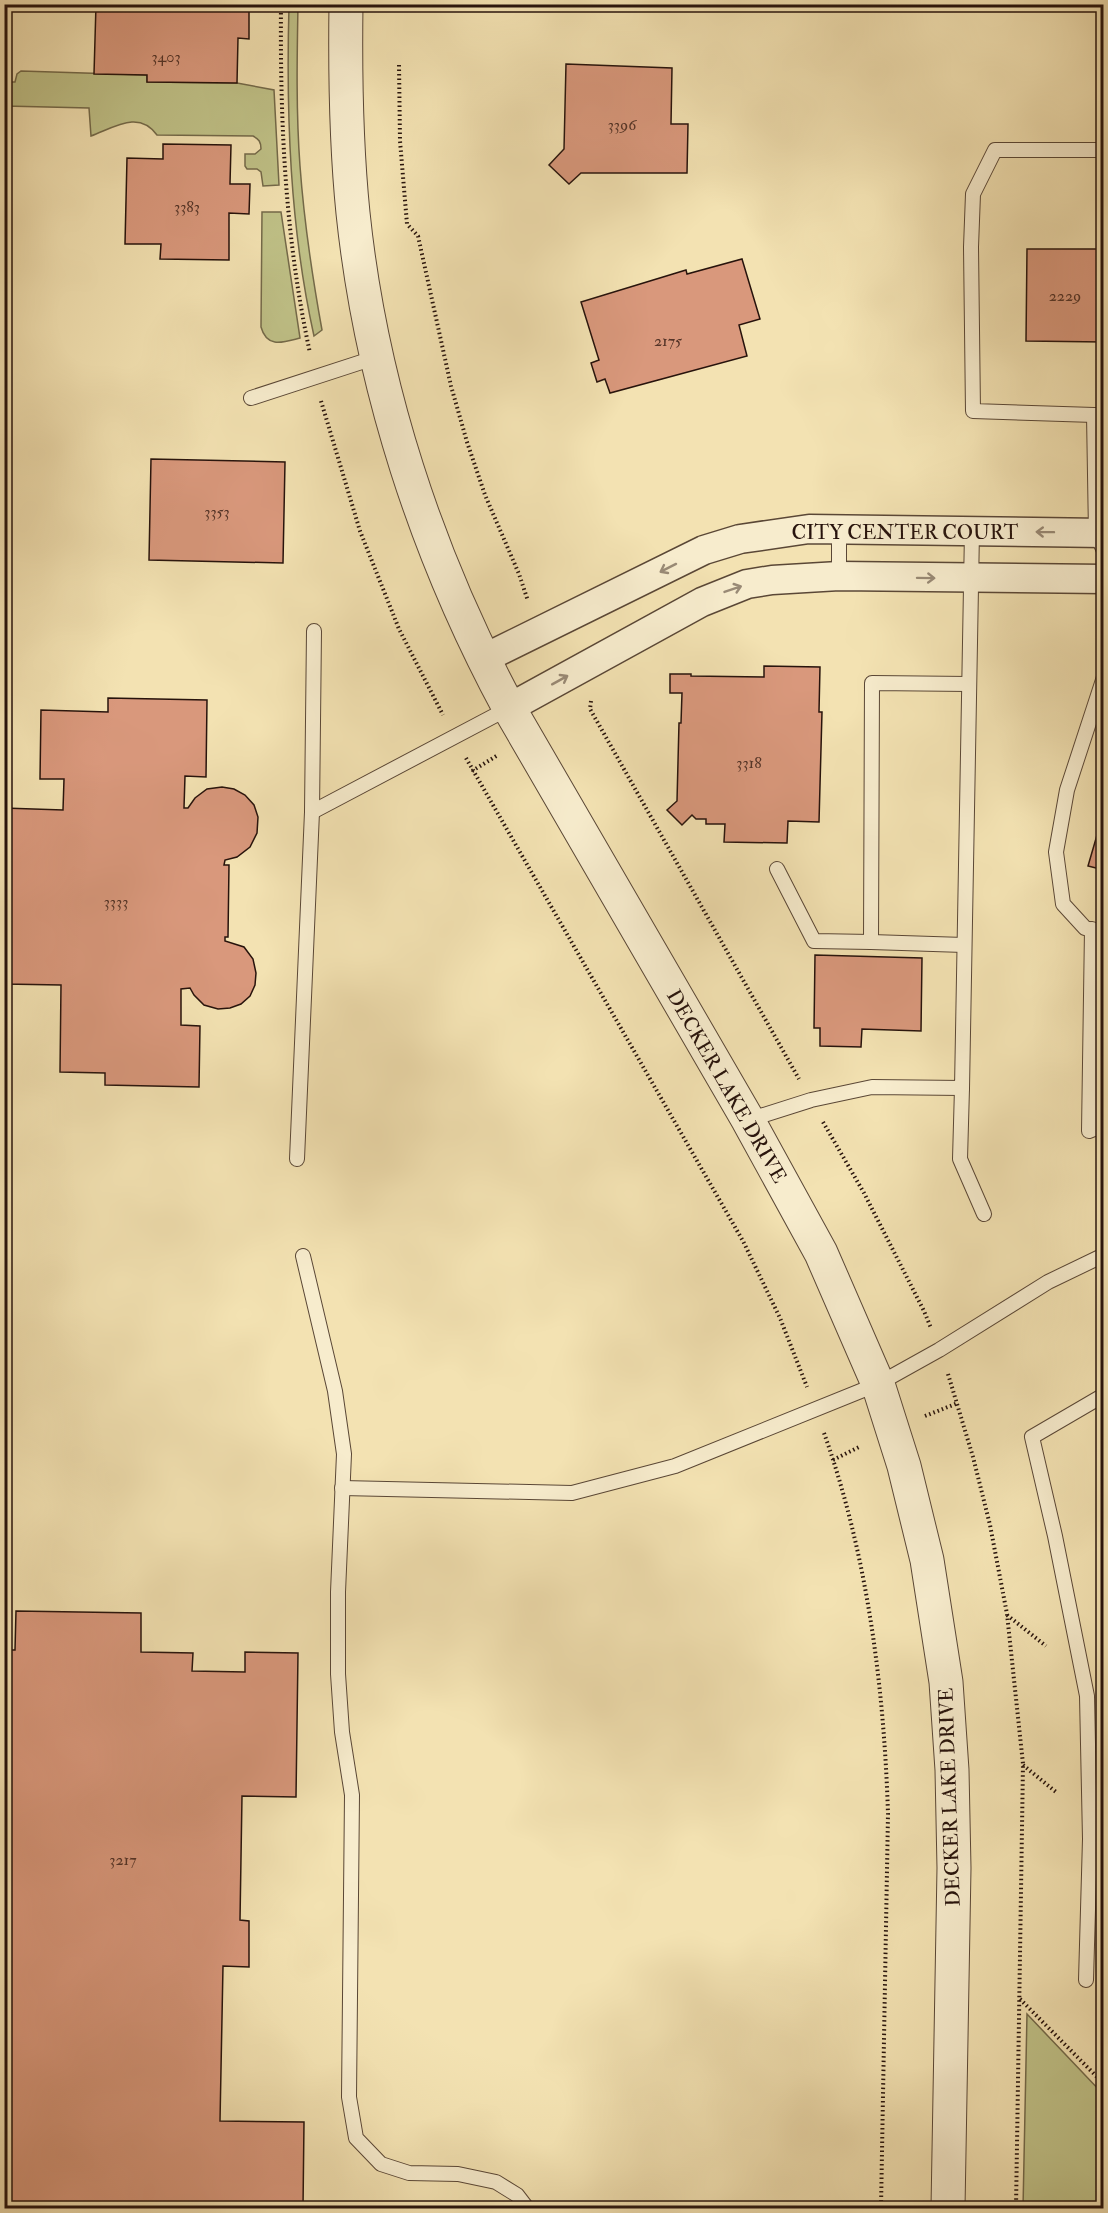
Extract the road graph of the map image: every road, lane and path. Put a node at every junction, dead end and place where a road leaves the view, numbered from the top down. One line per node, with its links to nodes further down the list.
1 (281, 4): 5 (path)
2 (346, 4): 6 (street, DECKER LAKE DRIVE)
3 (399, 65): 16 (path)
4 (1104, 150): 9 (lane)
5 (307, 338)
6 (377, 357): 8 (lane); 18 (street, DECKER LAKE DRIVE)
7 (319, 393): 22 (path)
8 (251, 398)
9 (1099, 415): 12 (lane)
10 (839, 529): 11 (street, CITY CENTER COURT); 13 (lane); 18 (street, CITY CENTER COURT, one-way to 18)
11 (972, 531): 12 (street, CITY CENTER COURT, one-way to 11); 14 (lane)
12 (1101, 539)
13 (839, 576): 14 (street, one-way to 14); 23 (street, one-way to 13)
14 (971, 578): 15 (street); 20 (lane)
15 (1104, 579)
16 (527, 600)
17 (314, 631): 27 (lane)
18 (483, 660): 23 (street, DECKER LAKE DRIVE)
19 (1104, 677): 29 (lane)
20 (969, 684): 30 (lane); 31 (lane)
21 (591, 700): 33 (path)
22 (437, 705)
23 (509, 708): 27 (lane); 34 (street, DECKER LAKE DRIVE)
24 (463, 754): 26 (path)
25 (486, 762): 26 (path)
26 (472, 771): 41 (path)
27 (312, 812): 36 (lane)
28 (777, 869): 30 (lane)
29 (1098, 931): 35 (lane)
30 (871, 942): 31 (lane)
31 (964, 945): 32 (lane)
32 (962, 1088): 33 (lane); 37 (lane)
33 (811, 1100): 34 (lane); 40 (path)
34 (748, 1120): 42 (street, DECKER LAKE DRIVE)
35 (1104, 1125)
36 (297, 1159)
37 (984, 1214)
38 (1104, 1255): 42 (lane)
39 (303, 1256): 50 (lane)
40 (924, 1311)
41 (800, 1369)
42 (878, 1384): 50 (lane); 60 (street, DECKER LAKE DRIVE)
43 (954, 1388): 45 (path)
44 (1104, 1395): 55 (lane)
45 (958, 1403): 46 (path); 51 (path)
46 (939, 1410)
47 (830, 1448): 49 (path)
48 (845, 1454): 49 (path)
49 (833, 1460): 59 (path)
50 (342, 1488): 58 (lane)
51 (1007, 1614): 52 (path); 53 (path)
52 (1046, 1647)
53 (1023, 1764): 54 (path); 56 (path)
54 (1056, 1792)
55 (1086, 1980)
56 (1020, 1998): 57 (path); 61 (path)
57 (1104, 2084)
58 (527, 2208)
59 (881, 2208)
60 (948, 2208)
61 (1016, 2208)

